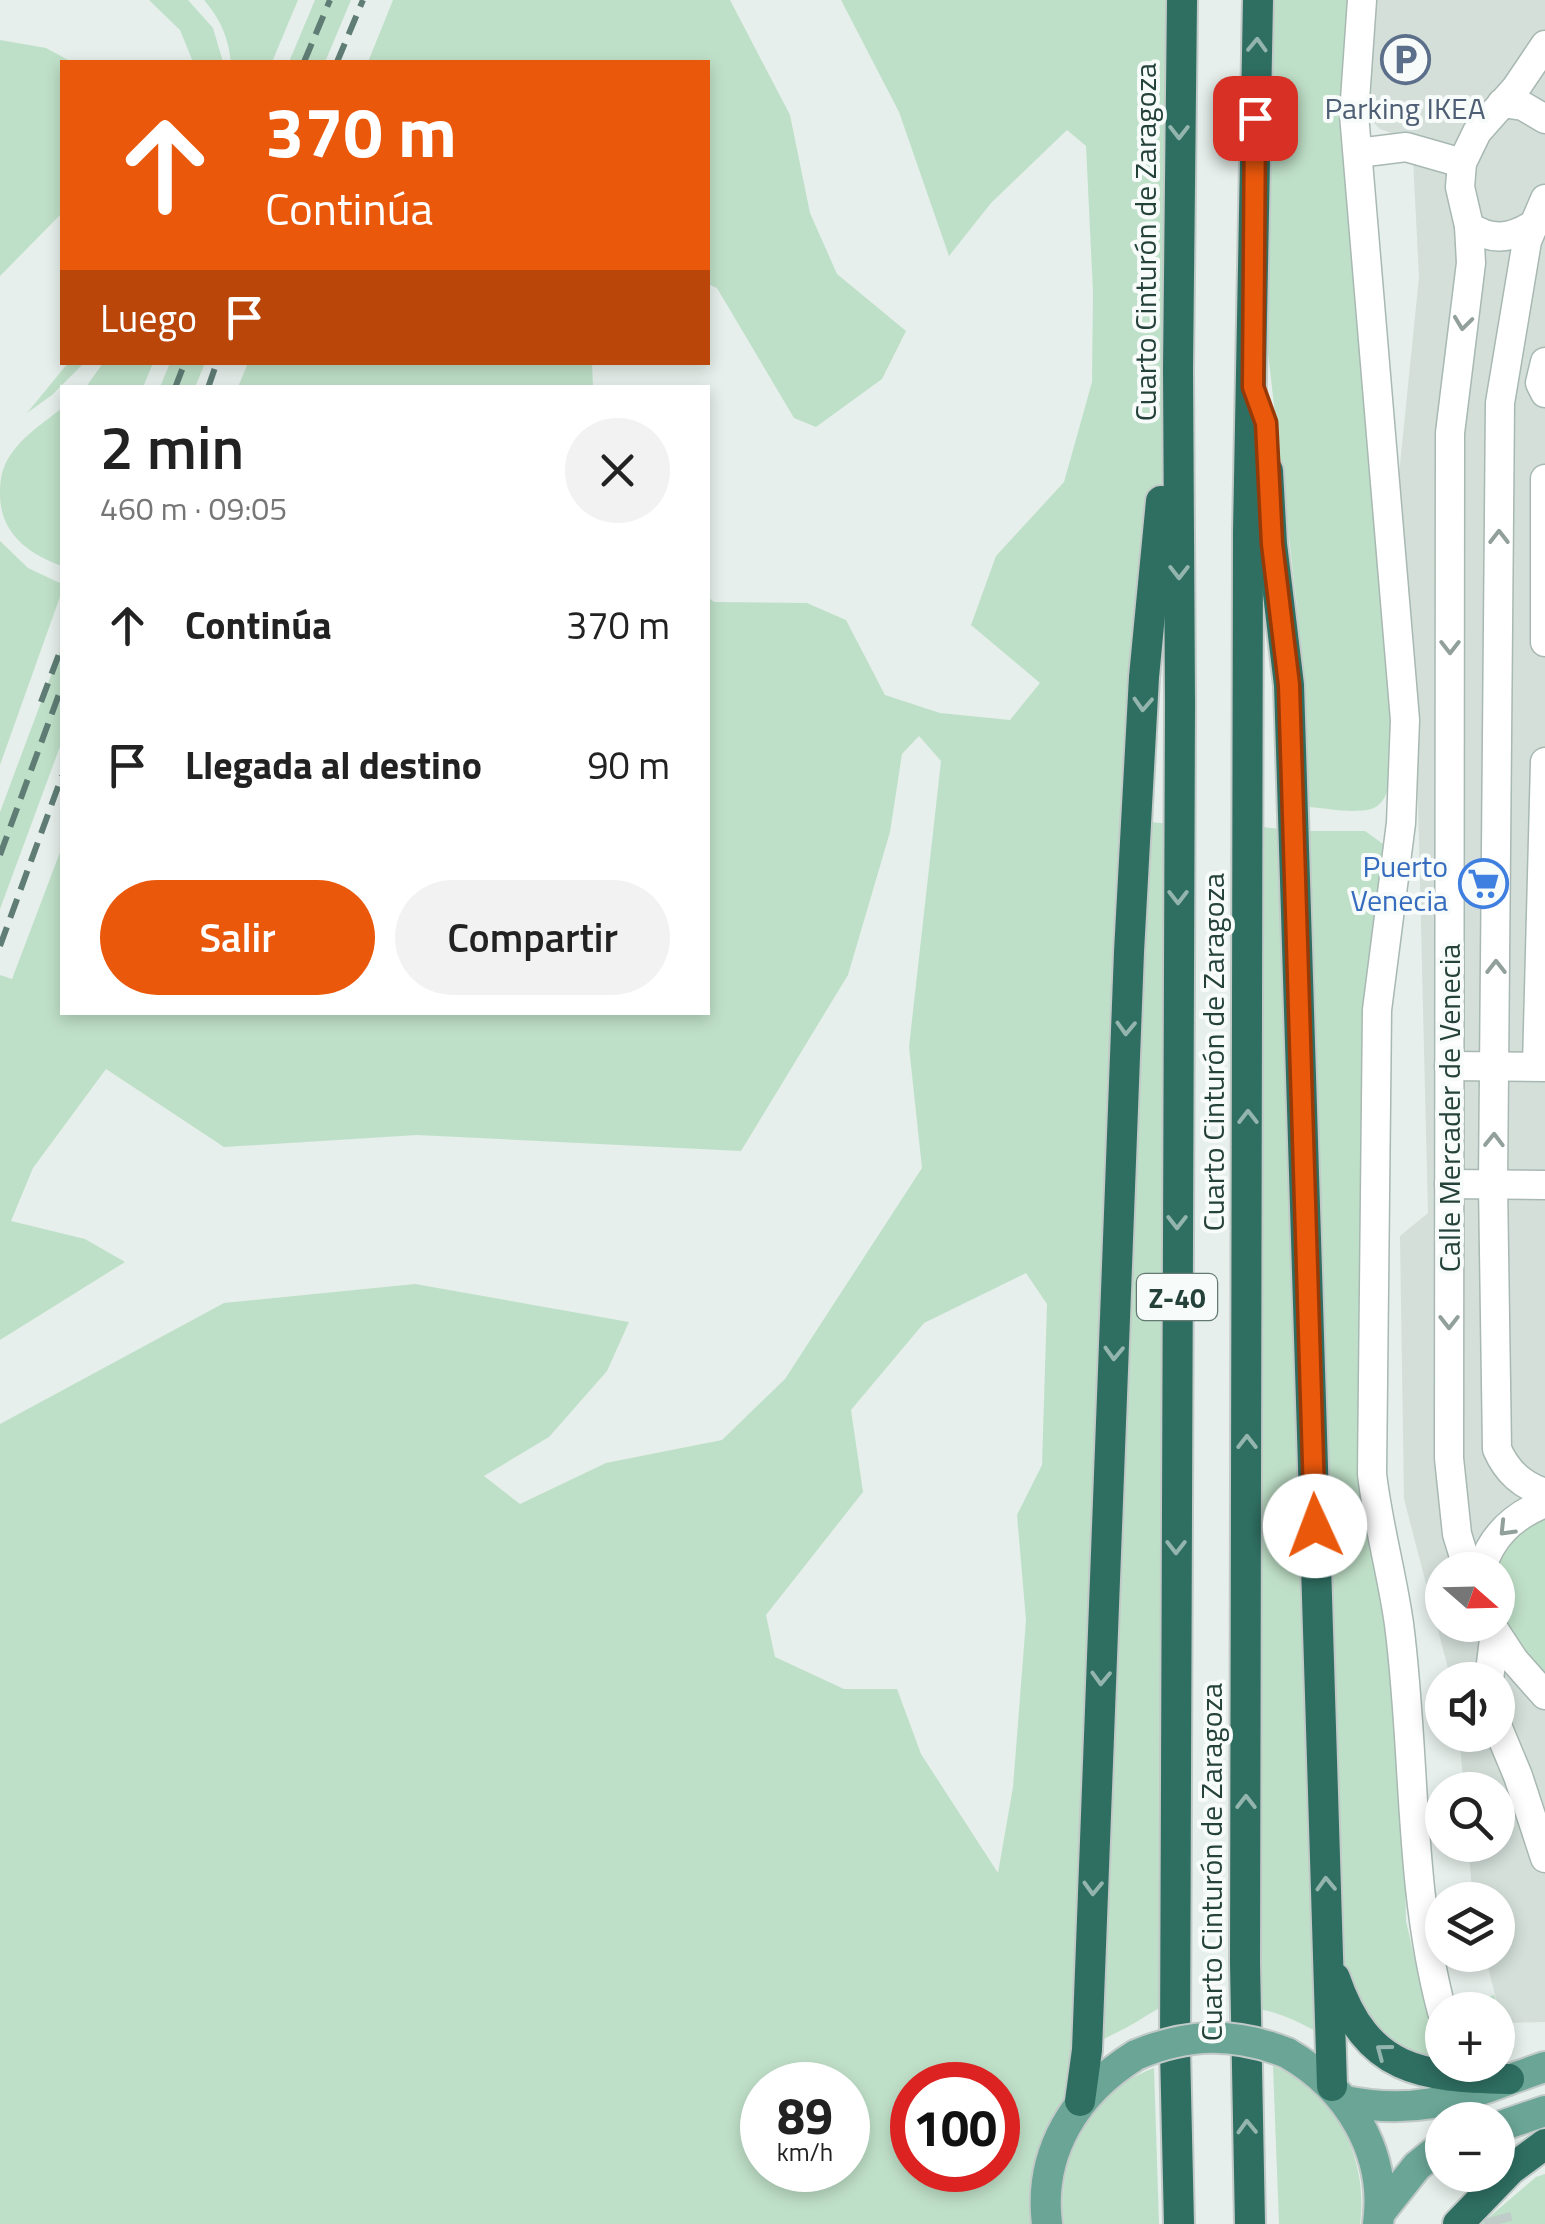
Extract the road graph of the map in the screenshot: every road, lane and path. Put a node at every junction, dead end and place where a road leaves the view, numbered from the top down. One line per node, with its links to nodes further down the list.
1 (1182, 0): 12 (highway, Cuarto Cinturón de Zaragoza / Z-40, one-way to 12)
2 (1258, 0): 13 (highway, Cuarto Cinturón de Zaragoza / Z-40, one-way to 2)
3 (1362, 0): 7 (street)
4 (1545, 45): 5 (street)
5 (1502, 103): 6 (street); 8 (street)
6 (1545, 119)
7 (1358, 153): 8 (street); 33 (street)
8 (1462, 162): 10 (street, Calle Mercader de Venecia)
9 (1540, 211): 10 (street, Calle Mercader de Venecia); 18 (street, Calle Mercader de Venecia, one-way to 9)
10 (1469, 226): 19 (street, Calle Mercader de Venecia, one-way to 19)
11 (1545, 362): 14 (street)
12 (1178, 369): 39 (highway, one-way to 39); 46 (highway, Cuarto Cinturón de Zaragoza / Z-40, one-way to 46)
13 (1253, 387): 32 (highway, one-way to 13); 47 (highway, Cuarto Cinturón de Zaragoza / Z-40, one-way to 13)
14 (1545, 393)
15 (1545, 479): 16 (street)
16 (1545, 642)
17 (1545, 762): 20 (street)
18 (1495, 1064): 19 (street); 20 (street); 22 (street, Calle Mercader de Venecia, one-way to 18)
19 (1449, 1066): 21 (street, Calle Mercader de Venecia)
20 (1541, 1066)
21 (1449, 1184): 22 (street); 26 (street, Calle Mercader de Venecia, one-way to 26)
22 (1494, 1184): 23 (street); 24 (street, Calle Mercader de Venecia)
23 (1545, 1185)
24 (1545, 1493)
25 (1545, 1503): 27 (street, one-way to 27)
26 (1462, 1552)
27 (1487, 1552)
28 (1504, 1642): 29 (street)
29 (1545, 1695)
30 (1508, 1752): 31 (street)
31 (1545, 1858)
32 (1328, 1956): 35 (highway, one-way to 32); 38 (highway)
33 (1438, 1992)
34 (1545, 2067): 36 (main road)
35 (1425, 2072)
36 (1515, 2077)
37 (1502, 2082): 38 (main road)
38 (1338, 2094): 39 (main road, bridge); 44 (main road)
39 (1080, 2102): 45 (main road)
40 (1545, 2111): 41 (main road)
41 (1515, 2121)
42 (1545, 2144): 48 (highway)
43 (1425, 2160): 44 (main road)
44 (1379, 2219)
45 (1047, 2224)
46 (1179, 2224)
47 (1250, 2224)
48 (1458, 2224)

